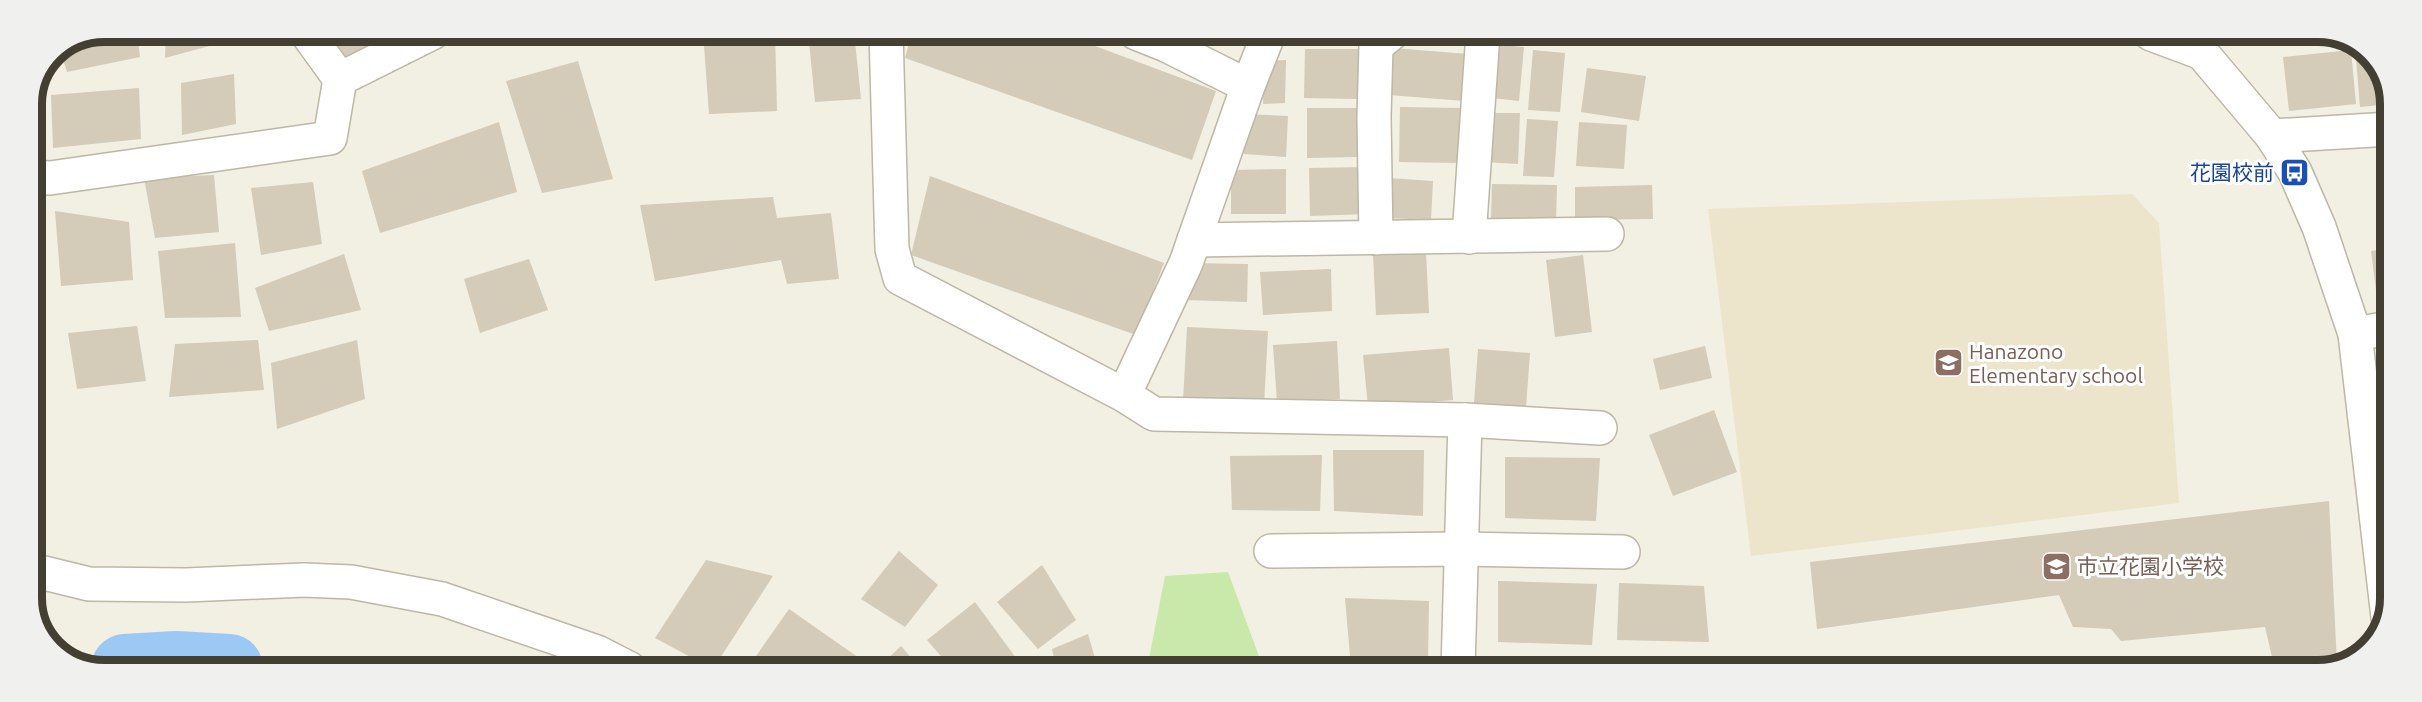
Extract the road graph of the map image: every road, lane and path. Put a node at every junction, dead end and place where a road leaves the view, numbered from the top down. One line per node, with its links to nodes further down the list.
1 (313, 42): 9 (street)
2 (414, 42): 9 (street)
3 (886, 42): 20 (street)
4 (1158, 42): 10 (street)
5 (1265, 42): 10 (street)
6 (1381, 42): 16 (street)
7 (1482, 42): 15 (street)
8 (2206, 43): 12 (street)
9 (339, 79): 13 (street)
10 (1248, 86): 17 (street)
11 (2380, 130): 12 (street)
12 (2272, 136): 19 (street)
13 (42, 178)
14 (1607, 234): 15 (street)
15 (1469, 237): 16 (street)
16 (1376, 238): 17 (street)
17 (1194, 240): 20 (street)
18 (2380, 330): 19 (street)
19 (2355, 334): 23 (street)
20 (1124, 395): 21 (street)
21 (1465, 420): 22 (street); 24 (street)
22 (1600, 428)
23 (2380, 548)
24 (1461, 549): 25 (street); 26 (street); 29 (street)
25 (1271, 551)
26 (1623, 552)
27 (42, 572): 28 (street)
28 (613, 660)
29 (1458, 660)

